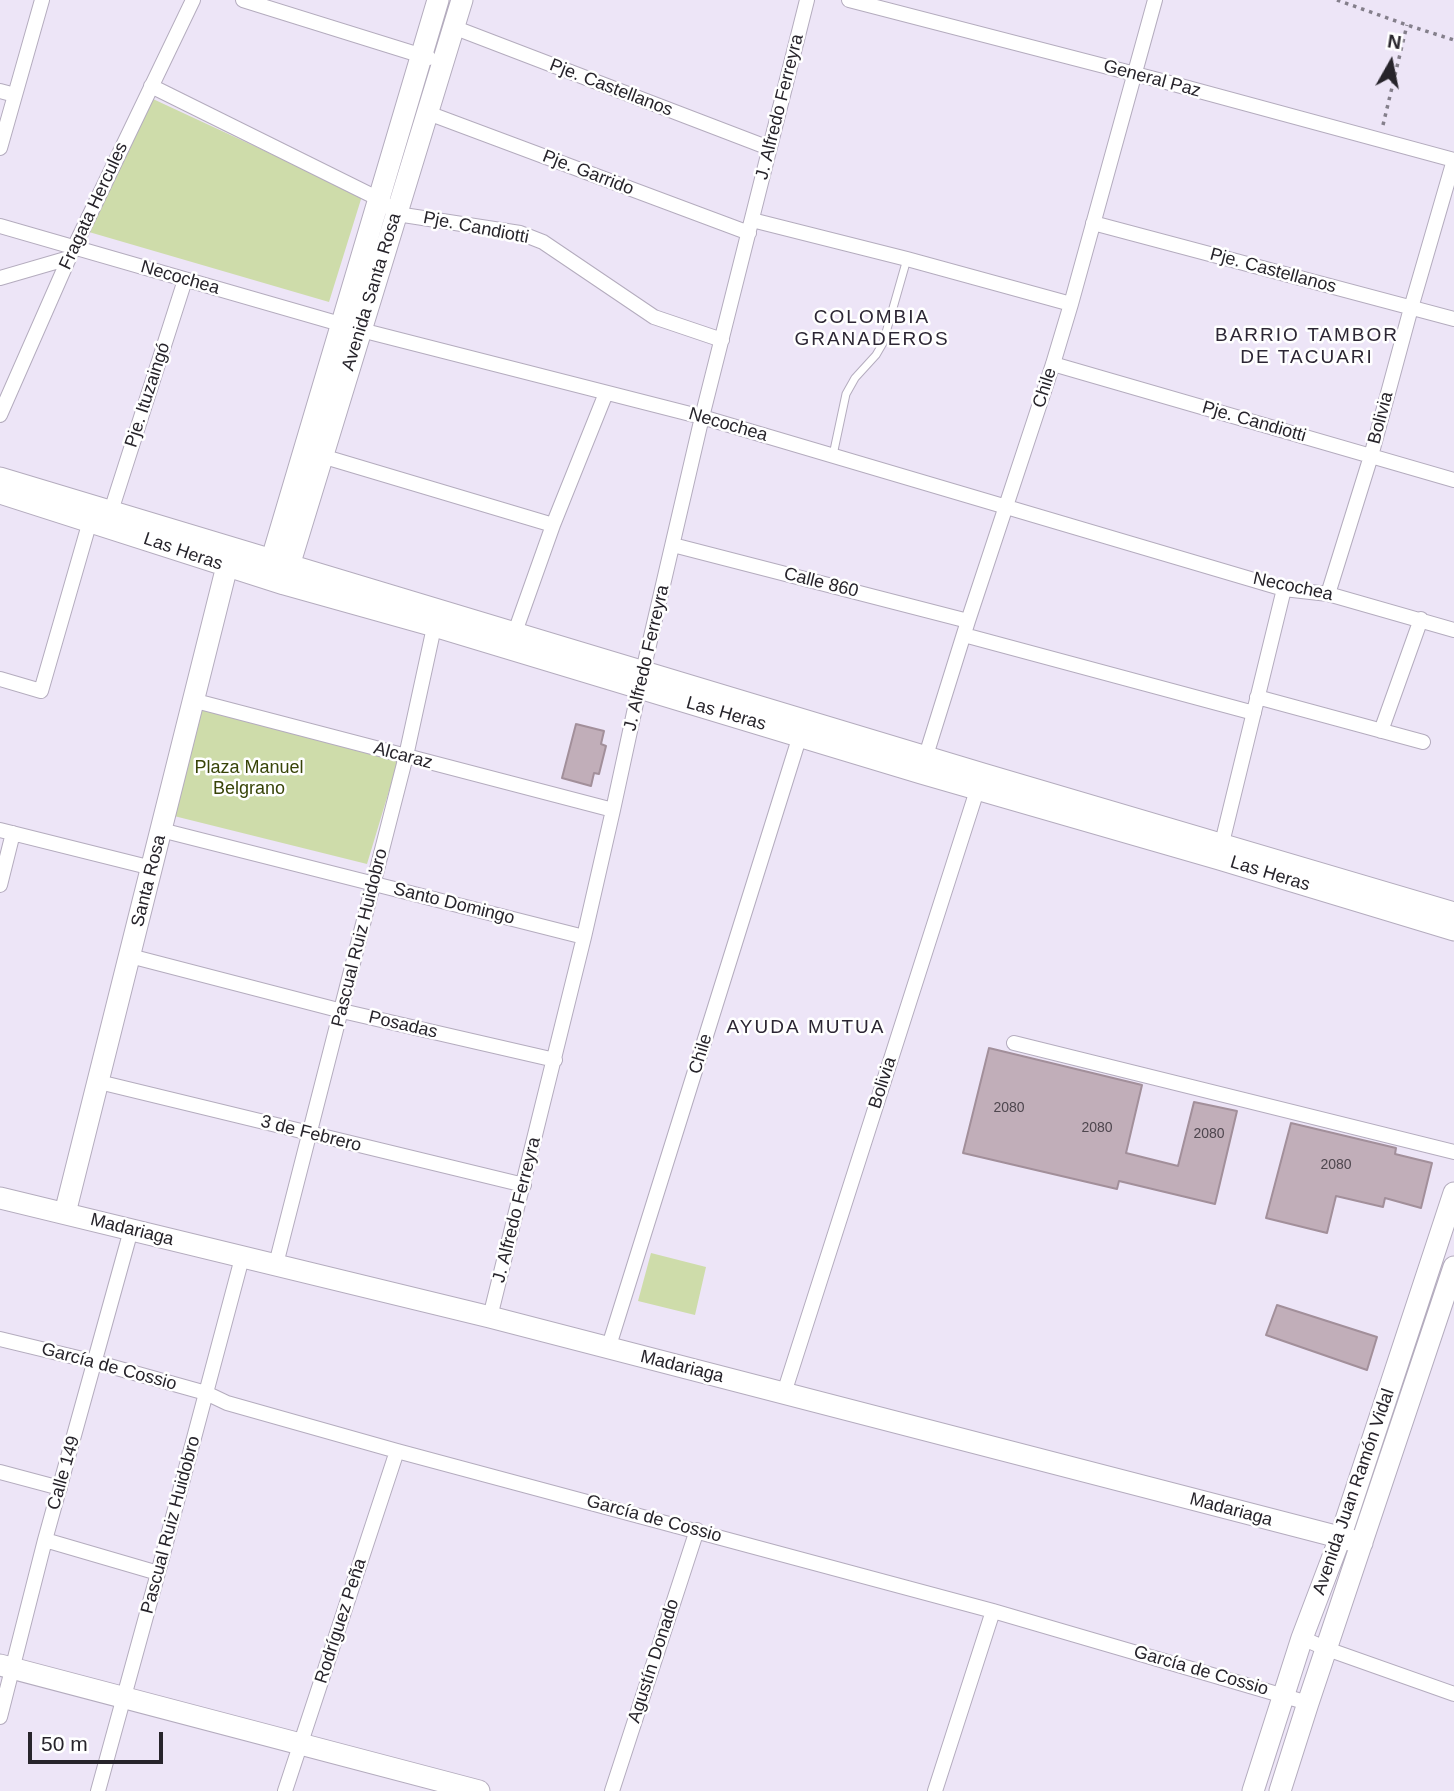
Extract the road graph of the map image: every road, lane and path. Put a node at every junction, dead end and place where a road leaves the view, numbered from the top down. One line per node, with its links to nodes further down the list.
1 (42, 0): 17 (street)
2 (192, 0): 16 (street, Fragata Hercules)
3 (243, 0): 13 (street)
4 (438, 0): 13 (main road, Avenida Santa Rosa)
5 (462, 0): 11 (main road, Avenida Santa Rosa)
6 (807, 0): 21 (street, J. Alfredo Ferreyra)
7 (849, 0): 15 (street, General Paz)
8 (1155, 0): 15 (street, Chile)
9 (1337, 0): 10 (path)
10 (1407, 25): 12 (path); 19 (path)
11 (453, 27): 14 (main road, Avenida Santa Rosa); 21 (street, Pje. Castellanos)
12 (1454, 40)
13 (421, 56): 14 (street); 23 (main road, Avenida Santa Rosa)
14 (442, 63): 18 (main road, Avenida Santa Rosa)
15 (1134, 74): 19 (street, General Paz); 25 (street, Chile)
16 (152, 86): 23 (street); 28 (street, Fragata Hercules)
17 (7, 93): 20 (street)
18 (428, 113): 24 (main road, Avenida Santa Rosa); 27 (street, Pje. Garrido)
19 (1380, 139): 22 (street, General Paz)
20 (0, 148)
21 (769, 148): 27 (street, J. Alfredo Ferreyra)
22 (1454, 160): 33 (street, Bolivia)
23 (379, 199): 24 (street); 35 (main road, Avenida Santa Rosa)
24 (397, 214): 35 (main road, Avenida Santa Rosa); 36 (street, Pje. Candiotti)
25 (1093, 223): 32 (street, Chile); 33 (street, Pje. Castellanos)
26 (0, 226): 28 (street, Necochea)
27 (750, 227): 29 (street, Pje. Garrido); 36 (street, J. Alfredo Ferreyra)
28 (72, 252): 30 (street); 31 (street, Necochea); 39 (street, Fragata Hercules)
29 (907, 260): 32 (street, Pje. Garrido); 42 (lane)
30 (0, 278)
31 (186, 280): 35 (street, Necochea); 48 (street, Pje. Ituzaingó)
32 (1071, 304): 37 (street, Chile)
33 (1411, 307): 34 (street, Pje. Castellanos); 43 (street, Bolivia)
34 (1454, 319)
35 (351, 327): 38 (street, Necochea); 41 (main road, Avenida Santa Rosa)
36 (722, 340): 40 (street, J. Alfredo Ferreyra)
37 (1053, 364): 43 (street, Pje. Candiotti); 47 (street, Chile)
38 (606, 393): 40 (street, Necochea); 50 (street)
39 (0, 415)
40 (702, 417): 42 (street, Necochea); 51 (street, J. Alfredo Ferreyra)
41 (313, 453): 50 (street); 53 (main road, Avenida Santa Rosa)
42 (833, 456): 47 (street, Necochea)
43 (1371, 456): 45 (street, Pje. Candiotti); 55 (street, Bolivia)
44 (0, 478): 48 (main road, Las Heras)
45 (1454, 480)
46 (0, 494): 49 (main road, Las Heras)
47 (1006, 506): 54 (street, Necochea); 58 (street, Chile)
48 (111, 511): 52 (main road, Las Heras)
49 (90, 521): 52 (main road, Las Heras); 61 (street)
50 (554, 525): 60 (street)
51 (673, 545): 58 (street, Calle 860); 62 (street, J. Alfredo Ferreyra)
52 (229, 558): 53 (main road, Las Heras); 64 (main road, Santa Rosa)
53 (277, 572): 56 (main road, Las Heras)
54 (1284, 589): 55 (street, Necochea); 63 (street)
55 (1328, 594): 57 (street, Necochea)
56 (436, 618): 60 (main road, Las Heras); 62 (main road, Las Heras); 69 (street, Pascual Ruiz Huidobro)
57 (1421, 619): 59 (street, Necochea); 67 (street)
58 (966, 628): 65 (street, Calle 860); 70 (street, Chile)
59 (1454, 629)
60 (515, 632): 62 (main road, Las Heras)
61 (0, 679)
62 (641, 680): 66 (main road, Las Heras); 72 (street, J. Alfredo Ferreyra)
63 (1257, 697): 65 (street); 67 (street)
64 (192, 700): 69 (street, Alcaraz); 74 (main road, Santa Rosa)
65 (1254, 713): 75 (street)
66 (803, 728): 70 (main road, Las Heras); 100 (street, Chile)
67 (1381, 731): 68 (street)
68 (1423, 742)
69 (405, 757): 72 (street, Alcaraz); 77 (street, Pascual Ruiz Huidobro)
70 (924, 764): 71 (main road, Las Heras)
71 (980, 782): 75 (main road, Las Heras); 103 (street, Bolivia)
72 (614, 810): 81 (street, J. Alfredo Ferreyra)
73 (6, 831): 76 (street); 78 (street)
74 (161, 831): 76 (main road, Santa Rosa); 77 (street, Santo Domingo)
75 (1220, 851): 79 (main road, Las Heras); 80 (main road, Las Heras)
76 (152, 868): 82 (main road, Santa Rosa)
77 (373, 884): 81 (street, Santo Domingo); 83 (street, Pascual Ruiz Huidobro)
78 (0, 885)
79 (1454, 913)
80 (1454, 930)
81 (584, 937): 85 (street, J. Alfredo Ferreyra)
82 (130, 956): 83 (street, Posadas); 86 (main road, Santa Rosa)
83 (342, 1011): 85 (street, Posadas); 87 (street, Pascual Ruiz Huidobro)
84 (1014, 1042): 88 (street)
85 (555, 1060): 89 (street, J. Alfredo Ferreyra)
86 (99, 1082): 87 (street, 3 de Febrero); 92 (main road, Santa Rosa)
87 (310, 1134): 89 (street, 3 de Febrero); 95 (street, Pascual Ruiz Huidobro)
88 (1454, 1152)
89 (524, 1185): 98 (street, J. Alfredo Ferreyra)
90 (1454, 1193): 96 (main road, Avenida Juan Ramón Vidal)
91 (0, 1198): 92 (main road, Madariaga)
92 (65, 1213): 93 (main road, Madariaga)
93 (131, 1230): 94 (main road, Madariaga); 101 (street, Calle 149)
94 (242, 1258): 95 (main road, Madariaga); 102 (street, Pascual Ruiz Huidobro)
95 (276, 1264): 98 (main road, Madariaga)
96 (1430, 1267): 97 (street); 108 (main road, Avenida Juan Ramón Vidal)
97 (1453, 1272): 110 (main road, Avenida Juan Ramón Vidal)
98 (491, 1317): 100 (main road, Madariaga)
99 (0, 1339): 101 (street, García de Cossio)
100 (608, 1349): 103 (main road, Madariaga)
101 (95, 1362): 102 (street, García de Cossio); 106 (street, Calle 149)
102 (206, 1393): 104 (street, García de Cossio); 111 (street, Pascual Ruiz Huidobro)
103 (784, 1393): 108 (main road, Madariaga)
104 (397, 1451): 107 (street, García de Cossio); 121 (street, Rodríguez Peña)
105 (0, 1472): 106 (street)
106 (60, 1488): 109 (street, Calle 149)
107 (697, 1530): 112 (street, García de Cossio); 125 (street, Agustín Donado)
108 (1340, 1538): 110 (main road, Madariaga); 113 (main road, Avenida Juan Ramón Vidal)
109 (45, 1540): 111 (street); 115 (street, Calle 149)
110 (1363, 1543): 114 (main road, Avenida Juan Ramón Vidal)
111 (158, 1573): 118 (street, Pascual Ruiz Huidobro)
112 (993, 1611): 117 (street, García de Cossio); 126 (street)
113 (1302, 1638): 114 (street); 117 (main road, Avenida Juan Ramón Vidal)
114 (1326, 1649): 116 (street); 119 (main road, Avenida Juan Ramón Vidal)
115 (6, 1666): 118 (main road); 120 (street, Calle 149)
116 (1454, 1693)
117 (1284, 1695): 119 (street, García de Cossio); 127 (main road, Avenida Juan Ramón Vidal)
118 (123, 1698): 121 (main road); 122 (street, Pascual Ruiz Huidobro)
119 (1308, 1703): 128 (main road, Avenida Juan Ramón Vidal)
120 (0, 1717)
121 (300, 1742): 123 (street, Rodríguez Peña); 124 (main road)
122 (98, 1791)
123 (285, 1791)
124 (479, 1791)
125 (612, 1791)
126 (935, 1791)
127 (1253, 1791)
128 (1280, 1791)

